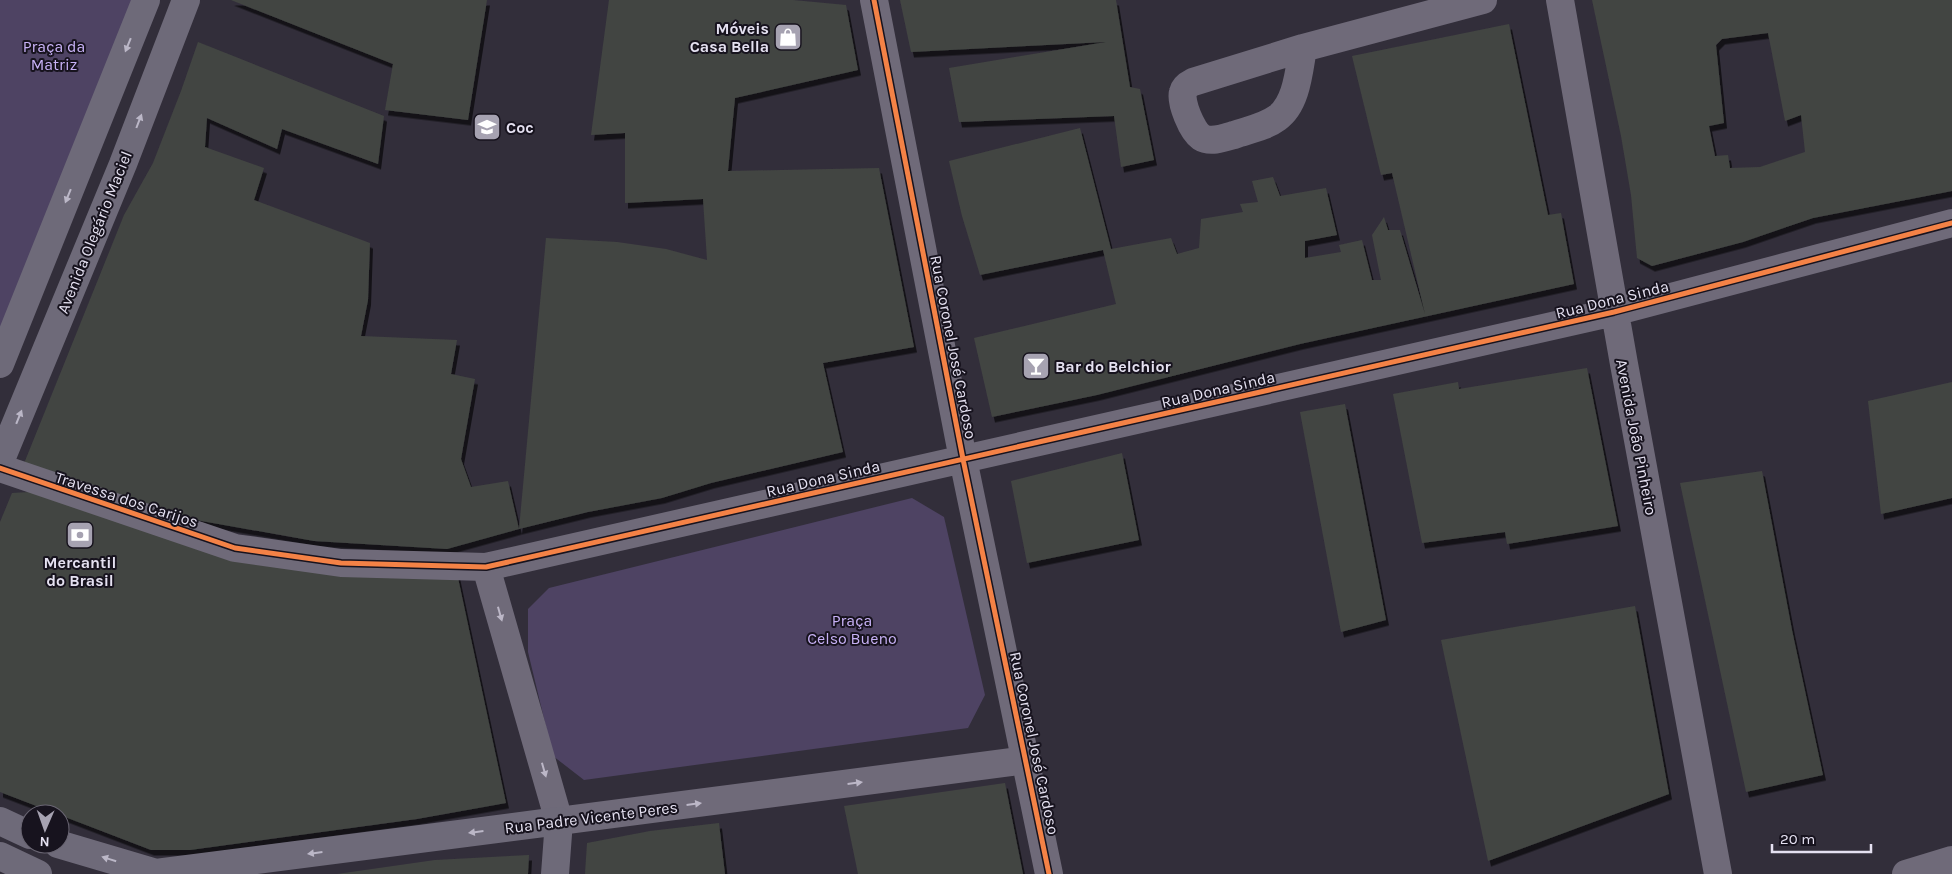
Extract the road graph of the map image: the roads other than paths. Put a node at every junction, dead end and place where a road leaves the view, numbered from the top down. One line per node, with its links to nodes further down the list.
1 (146, 0): 9 (main road, one-way to 9)
2 (186, 0): 11 (main road, Avenida Olegário Maciel, one-way to 2)
3 (874, 0): 10 (street, Rua Coronel José Cardoso)
4 (1483, 0): 6 (street)
5 (1560, 0): 8 (street, Avenida João Pinheiro)
6 (1303, 48)
7 (1952, 223): 8 (street, Rua Dona Sinda)
8 (1614, 312): 10 (street, Rua Dona Sinda); 25 (street, Avenida João Pinheiro)
9 (0, 364)
10 (963, 459): 13 (street, Rua Dona Sinda); 14 (street, Rua Coronel José Cardoso)
11 (0, 462)
12 (0, 468): 13 (street, Travessa dos Carijos)
13 (486, 567): 15 (street, one-way to 15)
14 (1027, 760): 15 (street, Rua Padre Vicente Peres, one-way to 14); 24 (street, Rua Coronel José Cardoso)
15 (559, 821): 22 (main road, Rua Padre Vicente Peres, one-way to 22); 23 (main road)
16 (0, 822): 17 (main road)
17 (20, 831)
18 (70, 848): 22 (main road, one-way to 18)
19 (0, 856): 21 (main road)
20 (1952, 860): 26 (street)
21 (38, 874)
22 (156, 874)
23 (555, 874)
24 (1049, 874)
25 (1718, 874)
26 (1906, 874)

